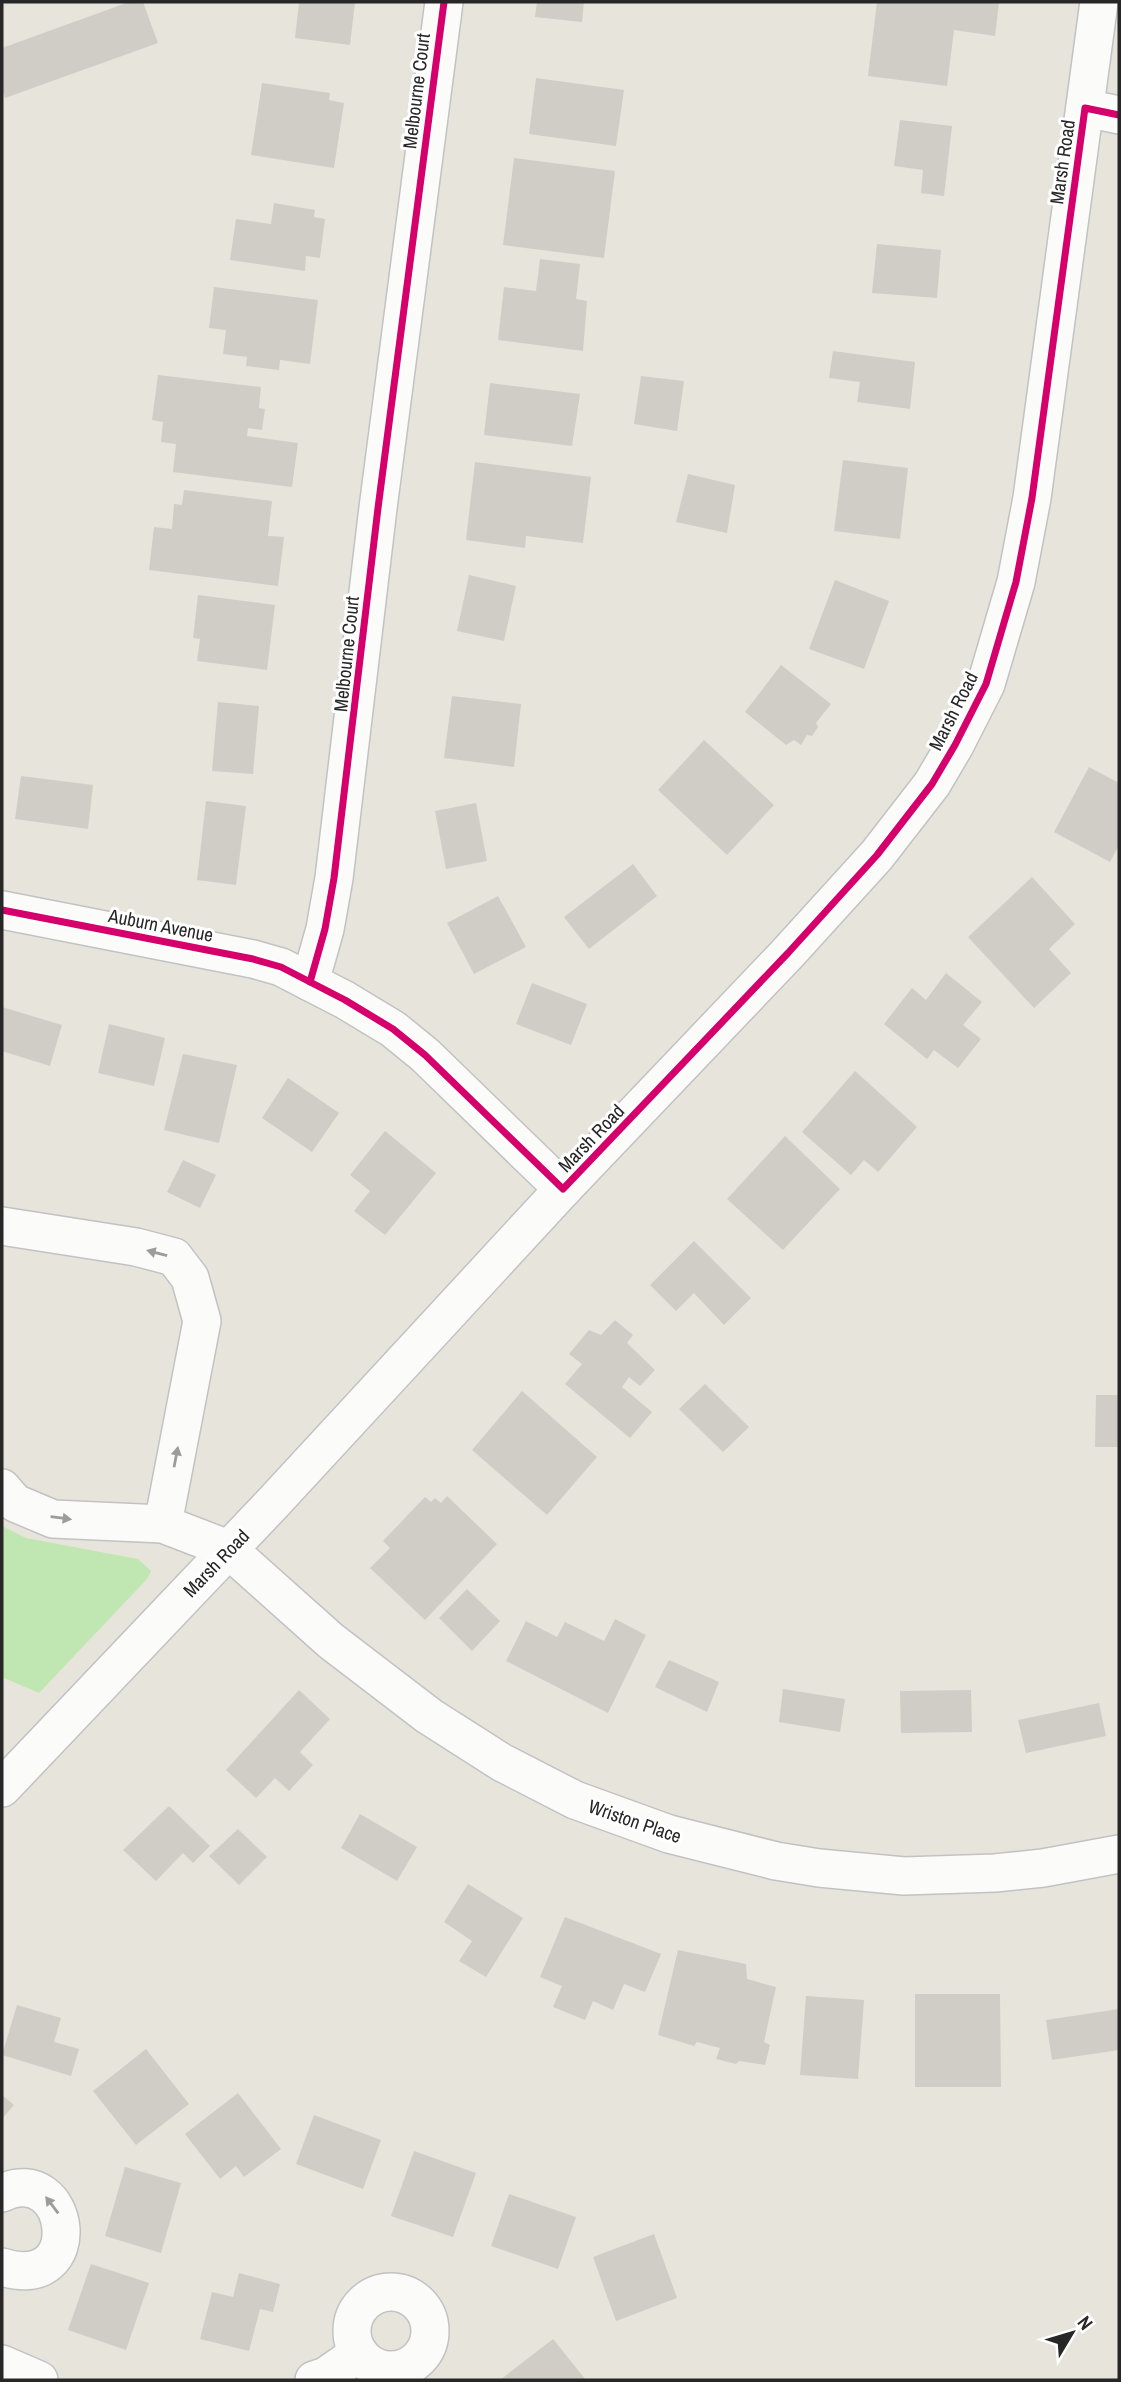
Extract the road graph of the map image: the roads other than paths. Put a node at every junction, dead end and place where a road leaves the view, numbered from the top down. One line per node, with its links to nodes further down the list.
1 (444, 2): 5 (street, Melbourne Court)
2 (1099, 2): 3 (street, Marsh Road)
3 (1102, 112): 6 (street, Marsh Road)
4 (2, 910): 5 (street, Auburn Avenue)
5 (310, 982): 6 (street)
6 (563, 1189): 10 (street, Marsh Road)
7 (2, 1226): 9 (street, one-way to 7)
8 (2, 1488): 9 (street, one-way to 9)
9 (163, 1524): 10 (street)
10 (228, 1549): 11 (street, Marsh Road); 12 (street, Wriston Place)
11 (2, 1788)
12 (1119, 1854)
13 (2, 2193): 14 (street, one-way to 13)
14 (4, 2276)
15 (359, 2353): 18 (street)
16 (2, 2364): 17 (street)
17 (39, 2380)
18 (314, 2380)

